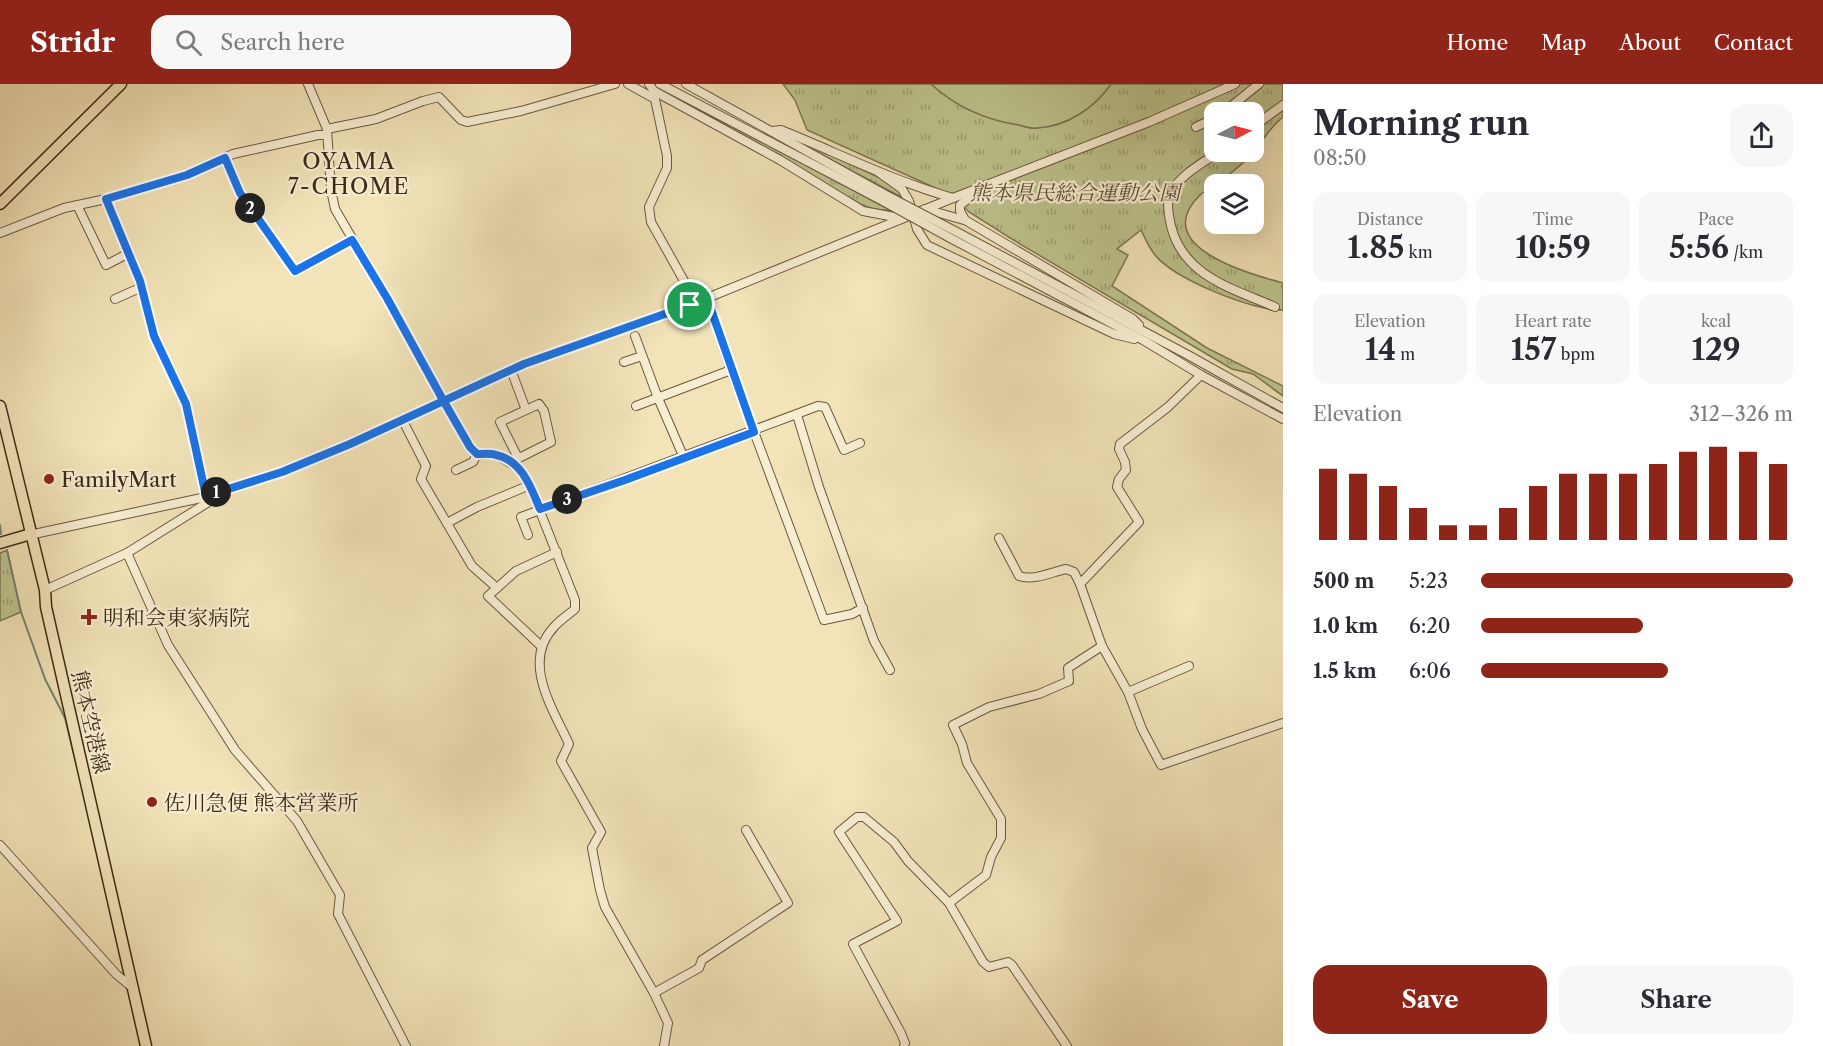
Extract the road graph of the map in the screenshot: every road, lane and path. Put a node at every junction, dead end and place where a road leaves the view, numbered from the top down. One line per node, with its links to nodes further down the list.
1 (121, 84): 24 (main road)
2 (308, 84): 16 (street)
3 (615, 84): 16 (street)
4 (628, 84): 35 (street)
5 (649, 84): 27 (street)
6 (660, 84): 21 (street)
7 (686, 84): 15 (street)
8 (1235, 84): 20 (street)
9 (1259, 84): 10 (street)
10 (1239, 102)
11 (1283, 105): 12 (street)
12 (1264, 119)
13 (1204, 123): 14 (street)
14 (1196, 127)
15 (772, 131): 19 (street); 21 (street)
16 (327, 132): 17 (street); 30 (street)
17 (225, 158): 23 (street); 30 (street)
18 (1205, 162): 36 (street)
19 (877, 171): 22 (street); 27 (street)
20 (987, 185): 22 (street); 28 (street)
21 (883, 197): 38 (street, bridge)
22 (953, 198): 26 (street)
23 (106, 199): 25 (street); 31 (street)
24 (0, 204)
25 (77, 205): 29 (street); 31 (street)
26 (924, 209): 27 (street); 28 (street)
27 (908, 216): 33 (street); 38 (street)
28 (965, 220): 38 (street)
29 (0, 233)
30 (352, 240): 45 (street)
31 (129, 253): 32 (street)
32 (142, 287): 34 (street); 60 (street)
33 (707, 298): 35 (street); 42 (street)
34 (115, 299)
35 (690, 305): 41 (street)
36 (1275, 307)
37 (635, 336): 39 (street)
38 (1145, 337): 43 (street); 48 (street)
39 (642, 356): 40 (street); 44 (street)
40 (624, 362)
41 (511, 370): 45 (street); 49 (street)
42 (731, 370): 44 (street); 53 (street)
43 (1201, 375): 52 (street); 69 (street)
44 (658, 398): 47 (street); 56 (street)
45 (443, 400): 51 (street); 55 (street)
46 (0, 406): 63 (main road, 熊本空港線)
47 (636, 406)
48 (1283, 408)
49 (526, 410): 57 (street); 57 (street)
50 (797, 415): 53 (street); 54 (street); 72 (street)
51 (402, 419): 60 (street); 62 (street)
52 (1283, 419)
53 (754, 432): 56 (street); 72 (street)
54 (860, 443)
55 (477, 454): 57 (street); 58 (street)
56 (684, 458): 61 (street)
57 (514, 460): 59 (street)
58 (456, 470)
59 (530, 485): 61 (street); 62 (street)
60 (206, 496): 63 (street); 68 (street)
61 (540, 509): 64 (street); 67 (street)
62 (447, 523): 70 (street)
63 (32, 534): 66 (main road); 71 (main road, 熊本空港線)
64 (528, 534)
65 (999, 538): 69 (street)
66 (0, 543)
67 (557, 552): 70 (street); 73 (street)
68 (127, 554): 71 (street); 85 (street)
69 (1080, 584): 74 (street)
70 (497, 588): 73 (street)
71 (45, 590): 82 (main road, 熊本空港線)
72 (863, 608): 76 (street)
73 (542, 646): 83 (street)
74 (1102, 646): 77 (street); 81 (street)
75 (1189, 666): 77 (street)
76 (890, 670)
77 (1128, 692): 78 (street)
78 (1283, 723)
79 (746, 830): 83 (street)
80 (0, 845): 82 (street)
81 (949, 903): 87 (street); 88 (street)
82 (134, 989): 84 (main road, 熊本空港線)
83 (654, 993): 86 (street)
84 (146, 1046)
85 (406, 1046)
86 (664, 1046)
87 (904, 1046)
88 (1067, 1046)

